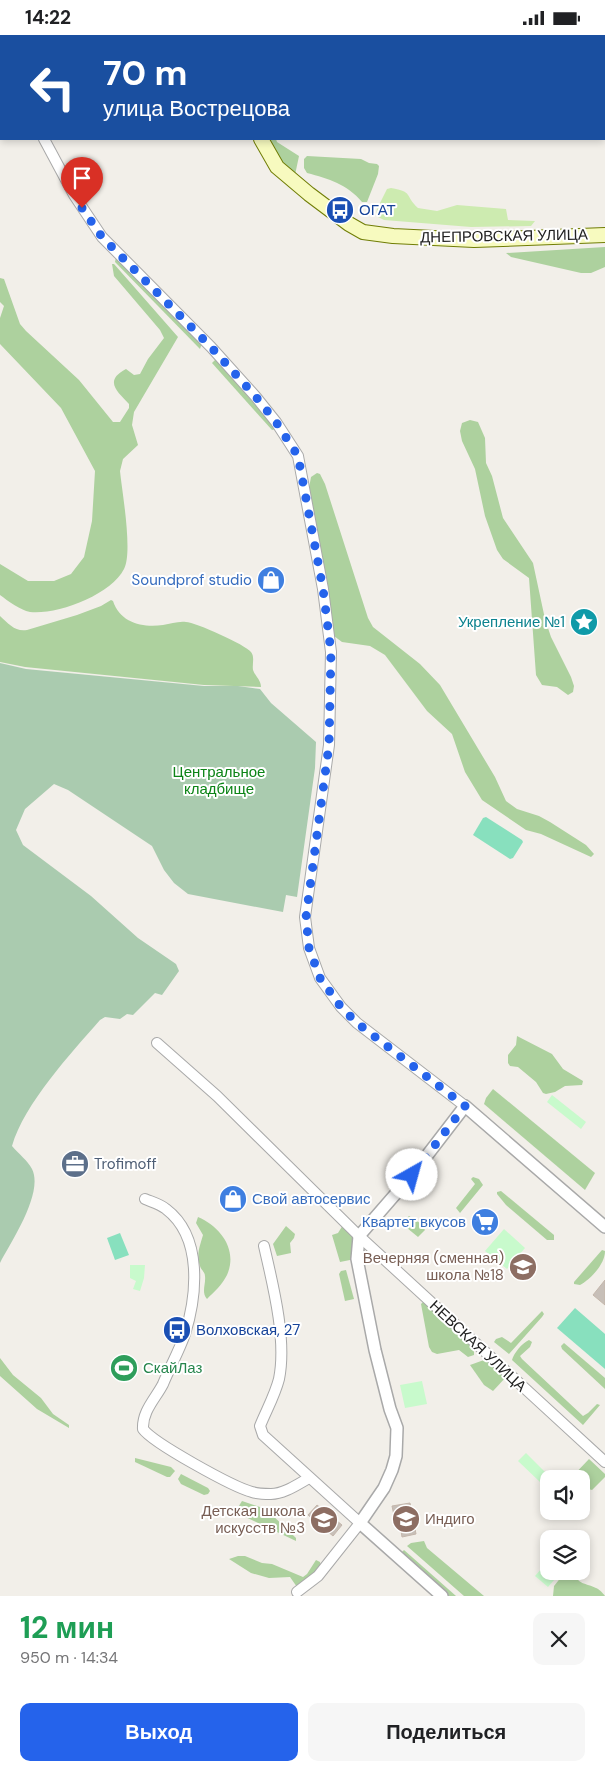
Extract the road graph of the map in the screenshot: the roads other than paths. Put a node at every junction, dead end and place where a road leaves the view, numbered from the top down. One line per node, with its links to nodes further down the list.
1 (45, 140): 5 (street)
2 (262, 140): 3 (main road, ДНЕПРОВСКАЯ УЛИЦА)
3 (605, 235)
4 (157, 1043): 8 (street, НЕВСКАЯ УЛИЦА)
5 (465, 1106): 7 (street); 8 (street)
6 (145, 1199): 11 (street)
7 (605, 1227)
8 (359, 1236): 10 (street, НЕВСКАЯ УЛИЦА); 12 (street)
9 (264, 1246): 11 (street)
10 (605, 1462)
11 (309, 1478): 12 (street)
12 (360, 1523): 13 (street); 14 (street)
13 (297, 1592)
14 (442, 1596)

